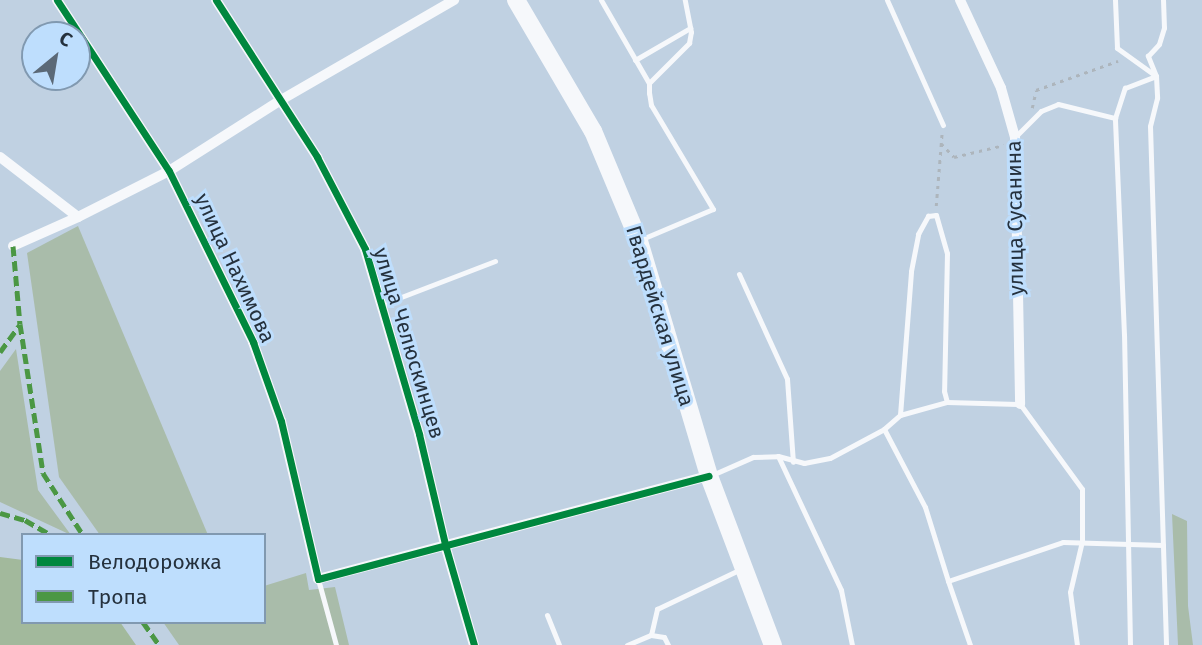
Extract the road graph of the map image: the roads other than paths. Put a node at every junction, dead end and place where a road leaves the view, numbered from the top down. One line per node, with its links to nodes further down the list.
1 (57, 0): 20 (street, улица Нахимова)
2 (216, 0): 15 (street, улица Челюскинцев)
3 (454, 0): 15 (street)
4 (516, 0): 22 (main road, Гвардейская улица)
5 (601, 0): 12 (lane)
6 (685, 0): 11 (lane)
7 (887, 0): 17 (lane)
8 (960, 0): 18 (street, улица Сусанина)
9 (1115, 0): 13 (lane)
10 (1163, 0): 13 (lane)
11 (690, 28): 12 (lane); 14 (lane)
12 (635, 60): 14 (lane)
13 (1156, 76): 16 (lane); 36 (lane)
14 (649, 83): 22 (lane)
15 (281, 100): 20 (street); 26 (street, улица Челюскинцев)
16 (1115, 118): 18 (lane); 35 (lane)
17 (943, 125)
18 (1015, 139): 28 (street, улица Сусанина)
19 (0, 157): 21 (street)
20 (169, 171): 21 (street); 39 (street, улица Нахимова)
21 (79, 217): 23 (street)
22 (639, 240): 33 (main road, Гвардейская улица)
23 (13, 246)
24 (495, 261): 26 (lane)
25 (739, 274): 32 (lane)
26 (383, 304): 37 (street, улица Челюскинцев)
27 (947, 402): 28 (lane); 29 (lane); 29 (lane)
28 (1020, 404): 34 (lane)
29 (900, 415): 30 (lane)
30 (884, 429): 32 (lane); 40 (lane)
31 (778, 456): 32 (lane); 33 (lane); 49 (lane)
32 (793, 462)
33 (709, 476): 37 (street); 38 (main road, Гвардейская улица)
34 (1082, 541): 35 (lane); 40 (lane); 51 (lane)
35 (1127, 544): 36 (lane); 52 (lane)
36 (1163, 545): 53 (lane)
37 (446, 548): 39 (street); 44 (street, улица Челюскинцев)
38 (744, 568): 42 (lane); 48 (main road, Гвардейская улица)
39 (318, 579): 43 (lane)
40 (948, 581): 50 (lane)
41 (547, 615): 45 (lane)
42 (651, 635): 46 (lane); 47 (lane)
43 (336, 645)
44 (474, 645)
45 (559, 645)
46 (627, 645)
47 (668, 645)
48 (773, 645)
49 (852, 645)
50 (970, 645)
51 (1077, 645)
52 (1130, 645)
53 (1166, 645)

